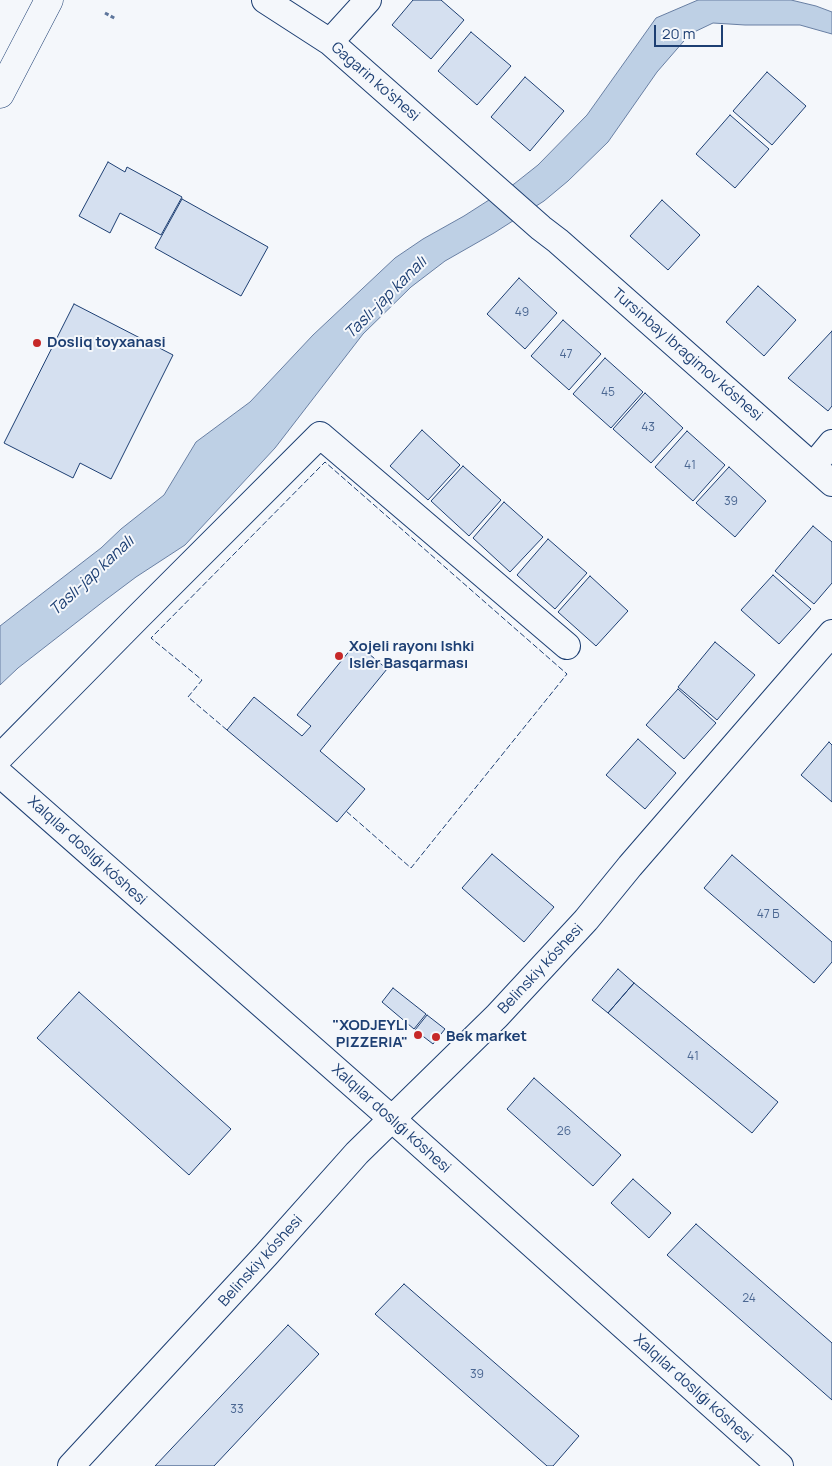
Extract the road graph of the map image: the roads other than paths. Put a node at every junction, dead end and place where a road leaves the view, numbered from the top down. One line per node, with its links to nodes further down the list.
1 (49, 0): 5 (main road)
2 (266, 0): 4 (street, Gagarin ko'shesi)
3 (368, 0): 4 (street)
4 (330, 42): 6 (street, Gagarin ko'shesi)
5 (0, 94)
6 (540, 228): 8 (street, Tursinbay Ibragimov kóshesi)
7 (832, 443): 8 (street)
8 (822, 474)
9 (832, 632): 13 (street, Belinskiy kóshesi)
10 (566, 646): 11 (street)
11 (0, 757)
12 (0, 774): 13 (street, Xalqılar doslıǵı kóshesi)
13 (392, 1119): 14 (street, Belinskiy kóshesi); 15 (street, Xalqılar doslıǵı kóshesi)
14 (71, 1466)
15 (780, 1466)

